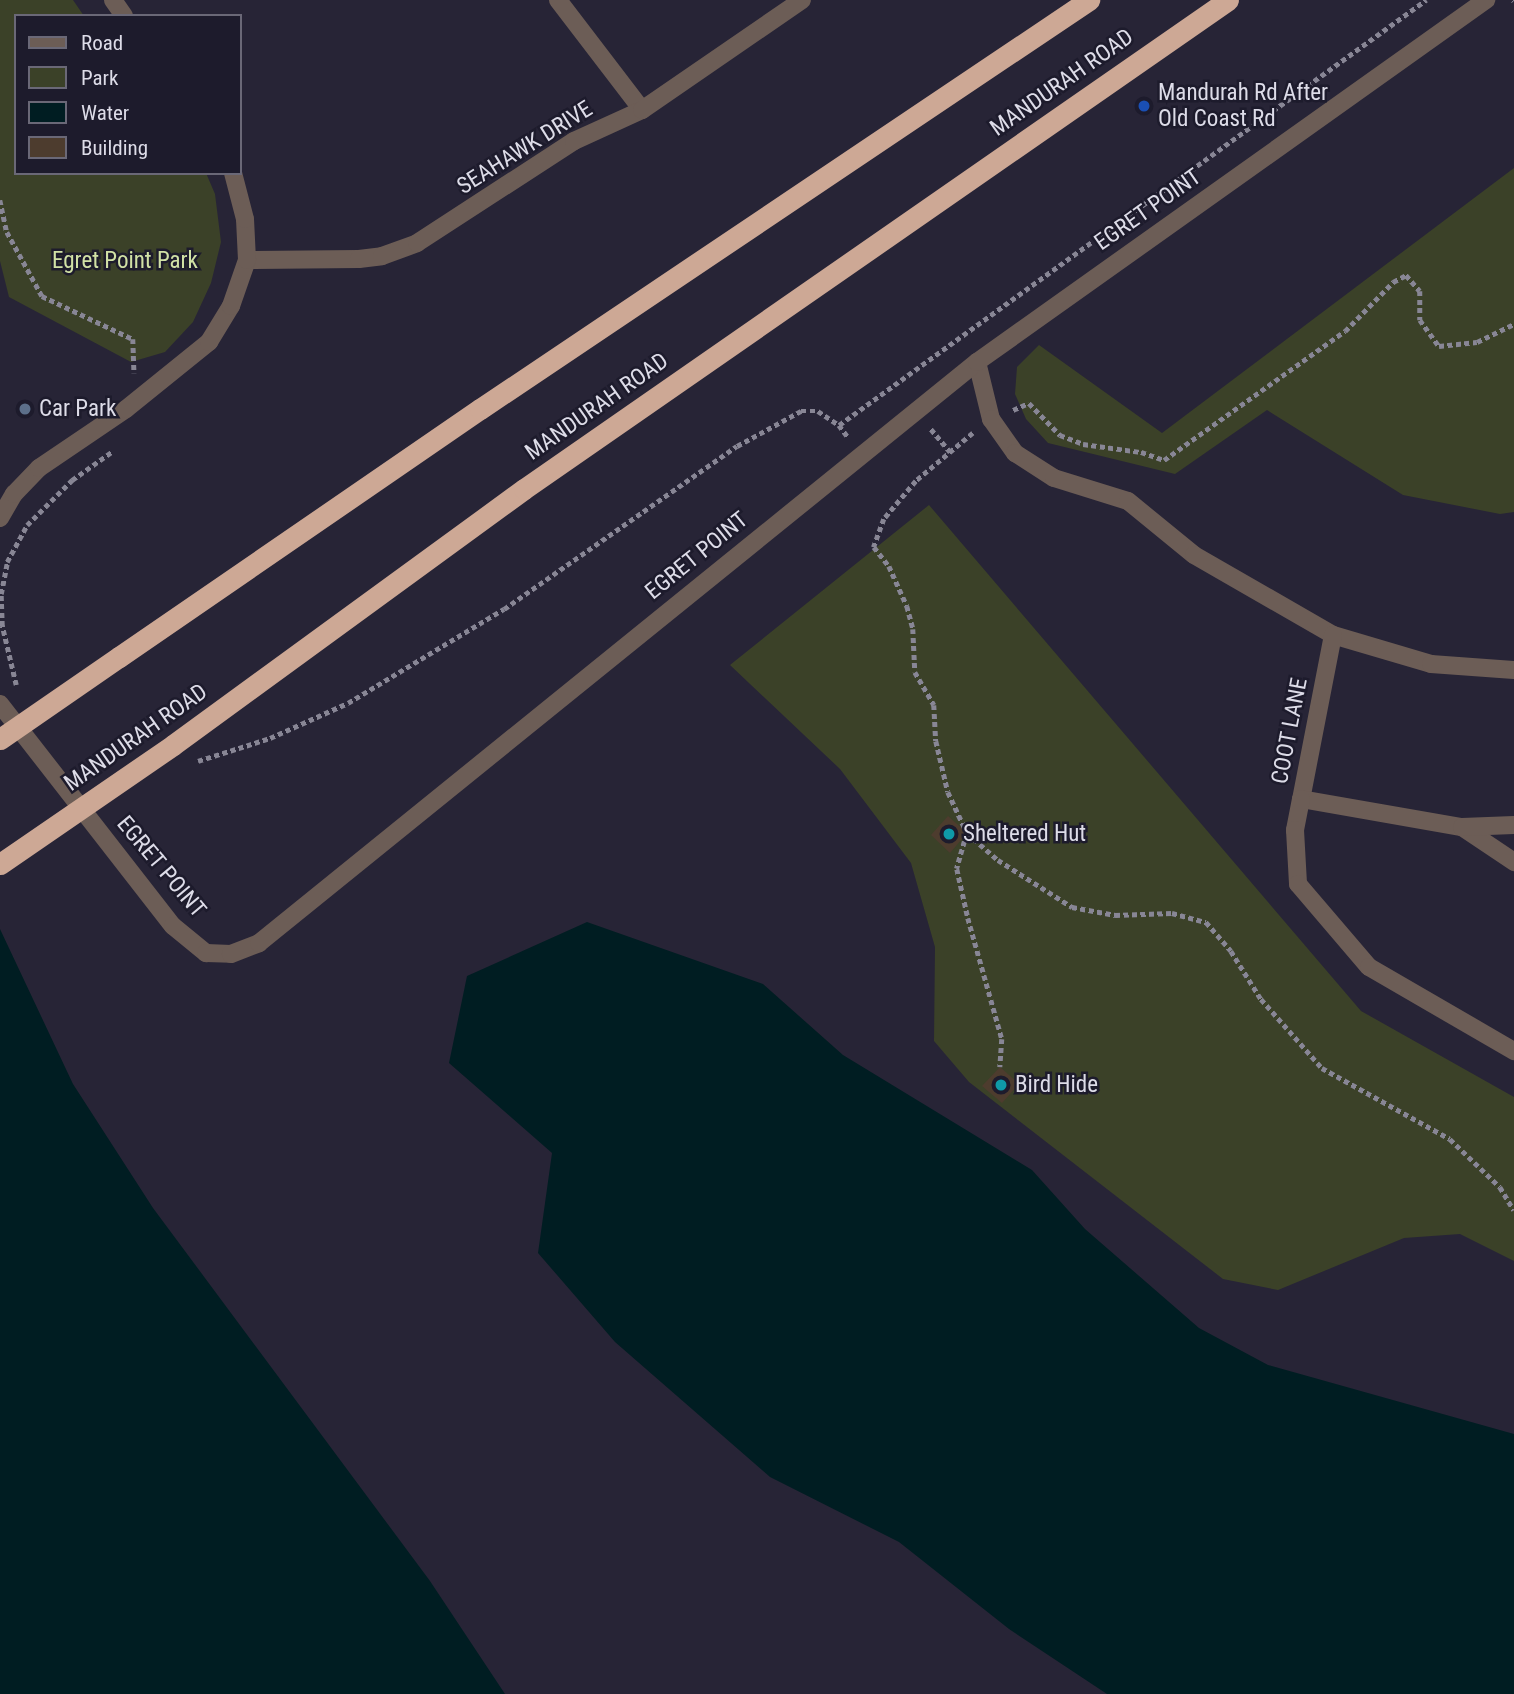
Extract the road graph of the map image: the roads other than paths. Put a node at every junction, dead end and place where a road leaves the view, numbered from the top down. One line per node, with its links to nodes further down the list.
1 (558, 0): 6 (street)
2 (802, 0): 6 (street, SEAHAWK DRIVE)
3 (1090, 0): 14 (highway, bridge)
4 (1228, 0): 19 (highway, MANDURAH ROAD, bridge)
5 (1486, 0): 9 (street, EGRET POINT)
6 (642, 110): 8 (street, SEAHAWK DRIVE)
7 (234, 175): 8 (street)
8 (247, 260): 10 (street)
9 (977, 362): 11 (street); 13 (street, EGRET POINT)
10 (0, 518)
11 (1333, 635): 12 (street); 15 (street, COOT LANE)
12 (1514, 670)
13 (0, 704)
14 (0, 739)
15 (1301, 799): 17 (street, COOT LANE); 20 (street)
16 (1514, 825): 17 (street, COOT LANE)
17 (1462, 827): 18 (street, COOT LANE)
18 (1514, 862)
19 (0, 864)
20 (1514, 1051)

